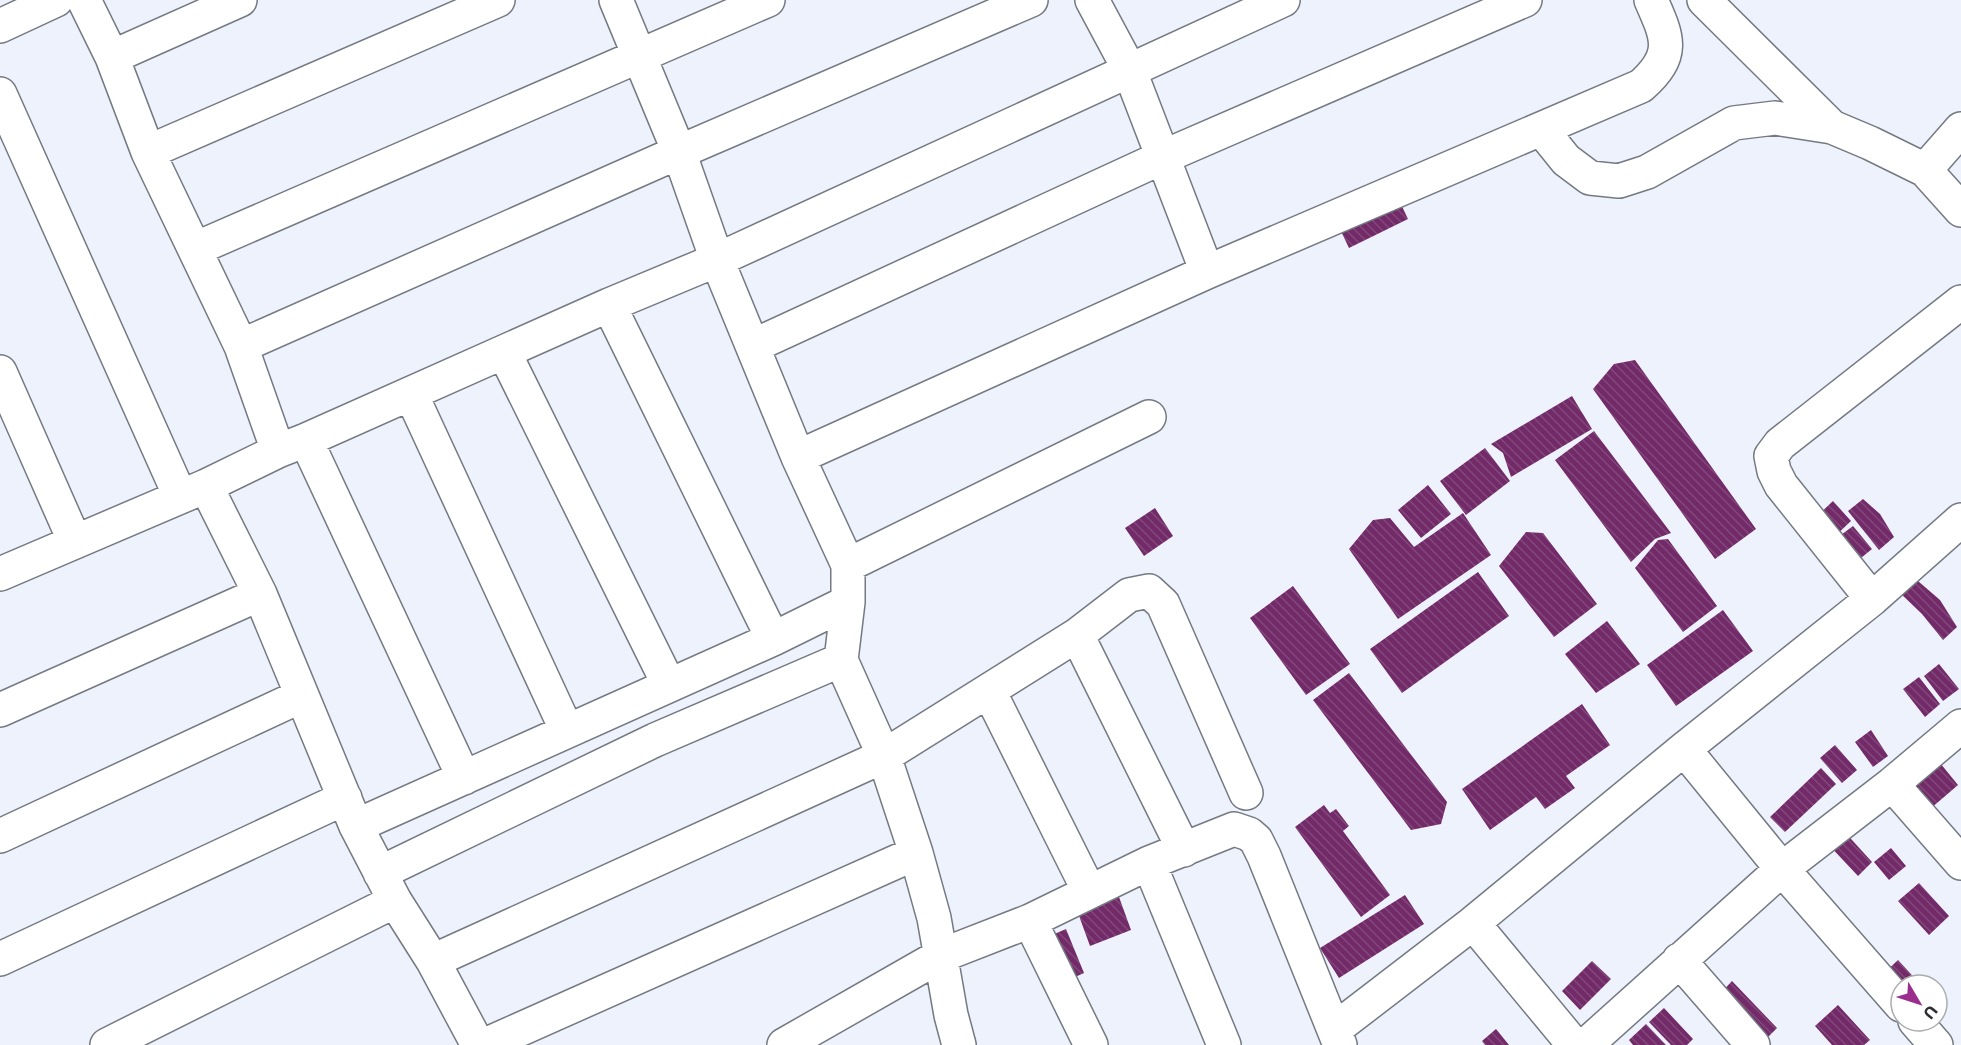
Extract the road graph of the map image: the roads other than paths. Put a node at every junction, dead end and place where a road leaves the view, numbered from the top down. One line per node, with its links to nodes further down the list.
1 (56, 0): 13 (street)
2 (84, 0): 15 (street)
3 (240, 0): 15 (street)
4 (498, 0): 21 (street)
5 (616, 0): 14 (street)
6 (768, 0): 14 (street)
7 (1031, 0): 22 (street)
8 (1092, 0): 16 (street)
9 (1283, 0): 16 (street)
10 (1526, 0): 23 (street)
11 (1651, 0): 19 (street)
12 (1704, 0): 18 (street)
13 (0, 26)
14 (638, 56): 22 (street); 26 (street)
15 (112, 57): 21 (street)
16 (1129, 69): 23 (street); 27 (street)
17 (0, 94): 39 (street)
18 (1832, 127): 19 (street); 24 (street)
19 (1541, 129): 28 (street)
20 (1961, 129): 24 (street)
21 (148, 152): 26 (street)
22 (680, 152): 27 (street); 31 (street)
23 (1163, 157): 28 (street); 32 (street)
24 (1924, 170): 25 (street)
25 (1961, 210)
26 (195, 249): 31 (street)
27 (717, 260): 30 (street); 32 (street)
28 (1207, 272): 38 (street)
29 (1961, 302): 45 (street)
30 (609, 305): 33 (street); 48 (street)
31 (241, 346): 37 (street)
32 (753, 346): 38 (street)
33 (504, 352): 35 (street); 50 (street)
34 (0, 372): 41 (street)
35 (411, 394): 37 (street); 55 (street)
36 (1149, 417): 42 (street)
37 (292, 446): 39 (street); 58 (street)
38 (798, 458): 42 (street)
39 (193, 490): 41 (street); 44 (street)
40 (1961, 520): 45 (street)
41 (75, 542): 43 (street)
42 (848, 565): 46 (street)
43 (0, 574)
44 (260, 594): 52 (street); 53 (street)
45 (1872, 599): 56 (street)
46 (848, 602): 48 (street); 49 (street)
47 (1077, 635): 51 (street); 60 (street); 64 (street)
48 (773, 639): 50 (street)
49 (841, 660): 57 (street); 63 (street)
50 (669, 685): 55 (street)
51 (989, 691): 57 (street); 70 (street)
52 (301, 696): 61 (street); 62 (street)
53 (0, 710)
54 (1961, 726): 59 (street)
55 (567, 731): 58 (street)
56 (1684, 748): 68 (street); 72 (street)
57 (884, 756): 65 (street); 76 (street)
58 (450, 784): 61 (street); 63 (street)
59 (1892, 784): 67 (street); 68 (street)
60 (1246, 793)
61 (351, 812): 69 (street); 74 (street)
62 (0, 836)
63 (457, 836): 69 (street)
64 (1184, 850): 66 (street); 79 (street)
65 (916, 853): 73 (street); 82 (street)
66 (1149, 862): 70 (street); 86 (street)
67 (1961, 863)
68 (1782, 869): 75 (street); 77 (street)
69 (387, 887): 76 (street); 80 (street)
70 (1089, 891): 71 (street)
71 (1030, 921): 73 (street); 85 (street)
72 (1473, 922): 79 (street); 87 (street)
73 (940, 956): 83 (street); 84 (street)
74 (0, 959)
75 (1679, 960): 88 (street); 89 (street)
76 (433, 961): 81 (street)
77 (1889, 991)
78 (1926, 1033): 90 (street)
79 (1338, 1037)
80 (107, 1045)
81 (478, 1045)
82 (485, 1045)
83 (784, 1045)
84 (959, 1045)
85 (1091, 1045)
86 (1224, 1045)
87 (1574, 1045)
88 (1586, 1045)
89 (1753, 1045)
90 (1936, 1045)

